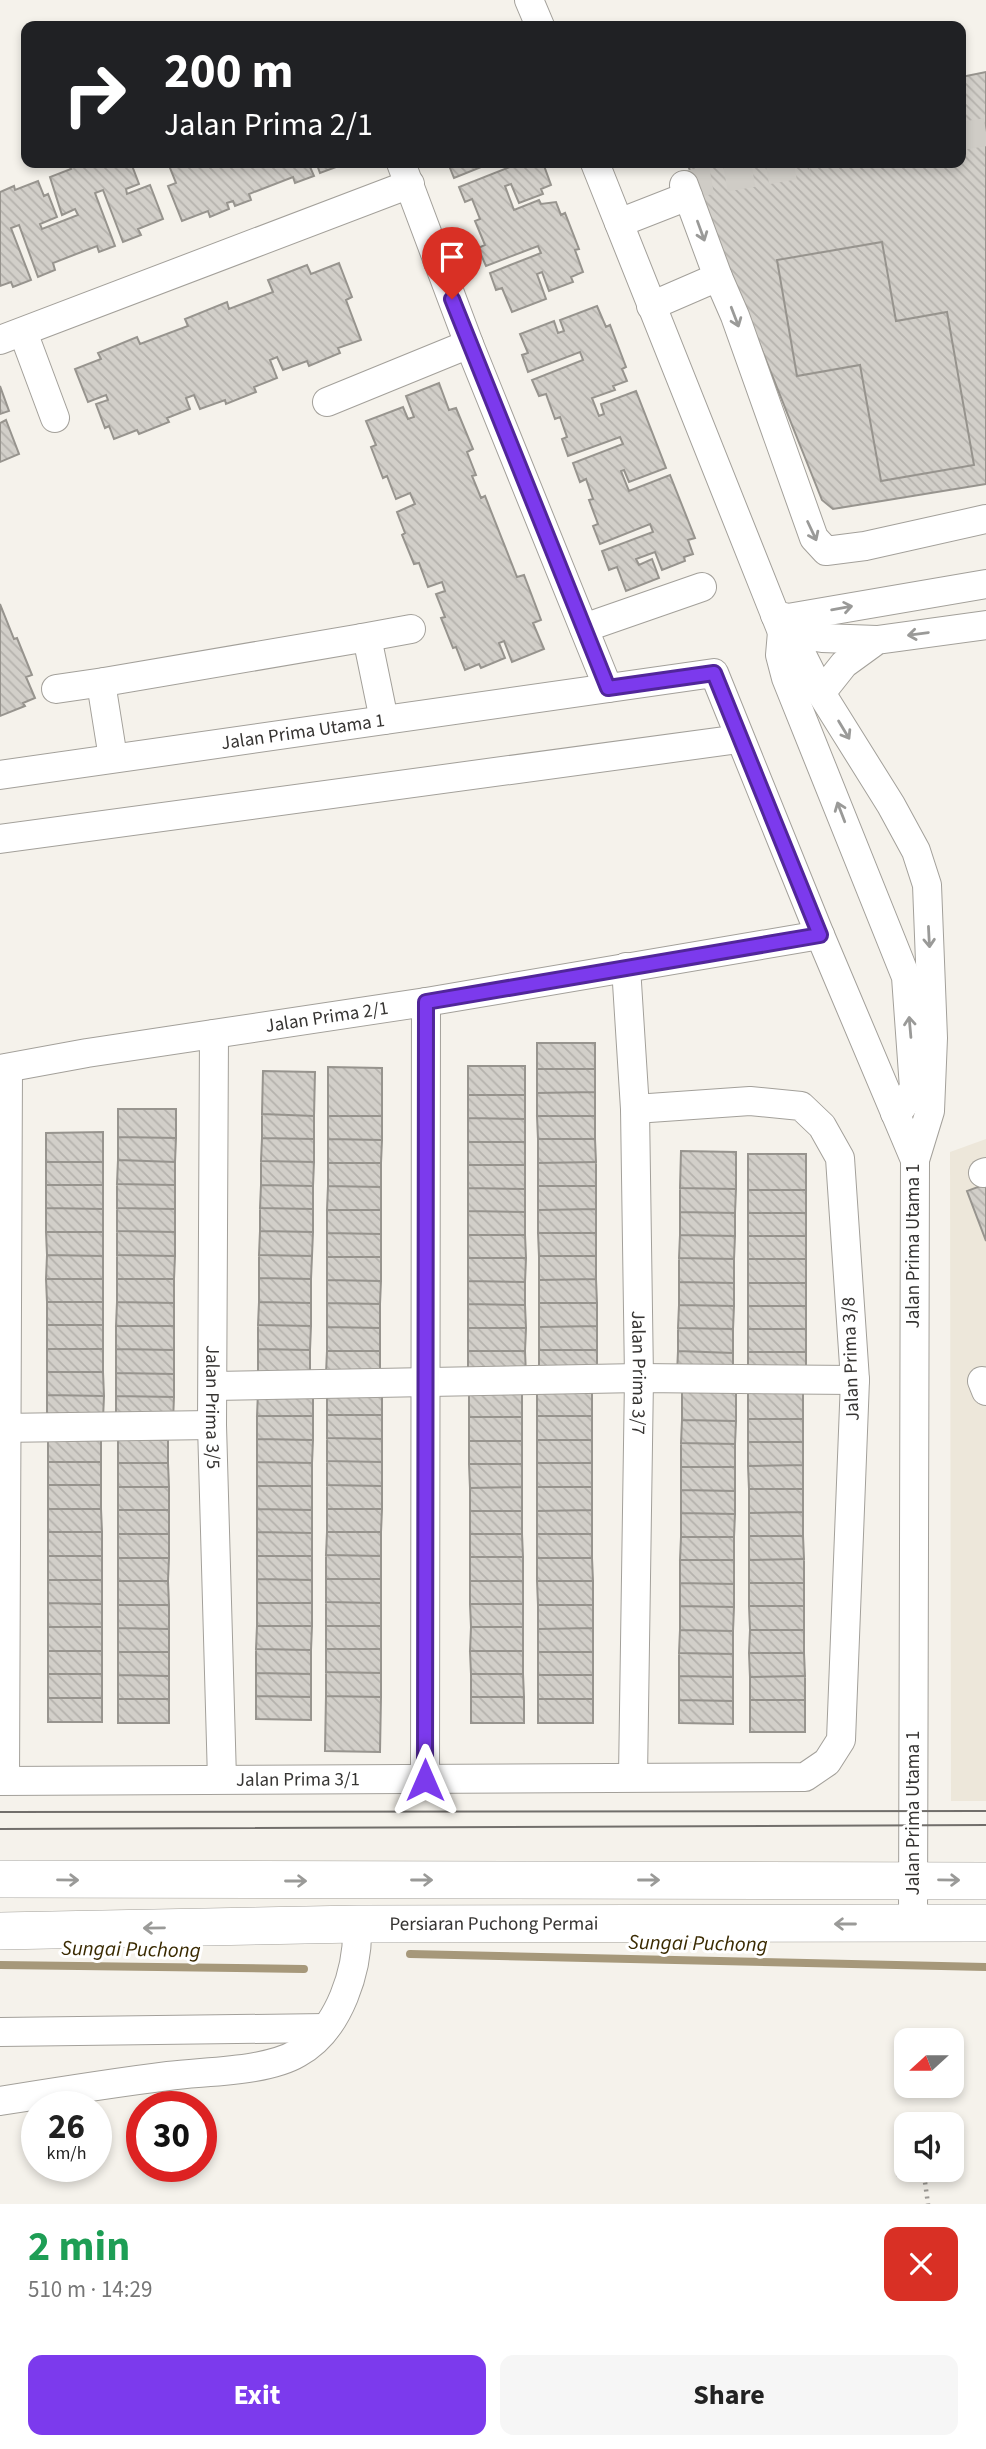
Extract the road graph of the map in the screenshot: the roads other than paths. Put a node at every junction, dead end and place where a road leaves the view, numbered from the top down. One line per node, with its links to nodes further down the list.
1 (529, 0): 2 (street)
2 (538, 21)
3 (597, 168): 5 (street)
4 (405, 174): 8 (street); 9 (street)
5 (619, 223): 6 (street, one-way to 6); 7 (street)
6 (718, 276): 7 (street); 12 (street, one-way to 12)
7 (651, 306): 15 (street)
8 (11, 336): 11 (street)
9 (469, 344): 10 (street); 17 (street)
10 (327, 402)
11 (55, 418)
12 (986, 519)
13 (986, 584): 15 (street, one-way to 13)
14 (702, 587): 17 (street)
15 (778, 624): 20 (street); 24 (street); 36 (street, one-way to 15)
16 (986, 625): 20 (street, one-way to 20)
17 (584, 628): 22 (street)
18 (411, 629): 19 (street)
19 (362, 638): 21 (street); 25 (street)
20 (877, 640): 24 (street)
21 (104, 682): 23 (street); 27 (street)
22 (608, 688): 25 (street, Jalan Prima Utama 1); 26 (street, Jalan Prima Utama 1)
23 (56, 689)
24 (821, 693): 37 (street, one-way to 37)
25 (384, 720): 27 (street, Jalan Prima Utama 1)
26 (740, 739): 29 (street); 30 (street, Jalan Prima Utama 1)
27 (113, 758): 28 (street, Jalan Prima Utama 1)
28 (0, 775)
29 (0, 839)
30 (820, 935): 31 (street, Jalan Prima 2/1); 36 (street, Jalan Prima Utama 1)
31 (626, 967): 32 (street, Jalan Prima 2/1); 35 (street, Jalan Prima 3/7)
32 (426, 1002): 33 (street, Jalan Prima 2/1); 39 (street)
33 (214, 1034): 34 (street, Jalan Prima 2/1); 41 (street, Jalan Prima 3/5)
34 (4, 1068): 43 (street)
35 (635, 1109): 38 (street, Jalan Prima 3/7); 40 (street, Jalan Prima 3/8)
36 (895, 1113): 37 (street, Jalan Prima Utama 1)
37 (915, 1160): 50 (street, Jalan Prima Utama 1)
38 (639, 1378): 39 (street); 40 (street); 44 (street, Jalan Prima 3/7)
39 (426, 1380): 41 (street); 47 (street)
40 (855, 1380): 45 (street, Jalan Prima 3/8)
41 (213, 1386): 42 (street, Jalan Prima 3/5)
42 (212, 1425): 43 (street); 46 (street, Jalan Prima 3/5)
43 (4, 1428): 48 (street)
44 (633, 1777): 45 (street, Jalan Prima 3/1); 47 (street, Jalan Prima 3/1)
45 (805, 1777)
46 (222, 1779): 47 (street, Jalan Prima 3/1); 48 (street, Jalan Prima 3/1)
47 (425, 1780)
48 (3, 1781)
49 (0, 1879): 51 (main road, one-way to 51)
50 (912, 1880): 51 (main road, one-way to 50); 52 (main road, one-way to 52); 55 (street, Jalan Prima Utama 1)
51 (354, 1881): 54 (main road)
52 (986, 1881)
53 (986, 1923): 55 (main road, Persiaran Puchong Permai)
54 (357, 1924): 55 (main road, Persiaran Puchong Permai, one-way to 54); 56 (main road, Persiaran Puchong Permai, one-way to 56); 57 (street)
55 (913, 1924)
56 (0, 1930)
57 (327, 2028): 58 (street); 59 (street)
58 (0, 2032)
59 (0, 2101)

